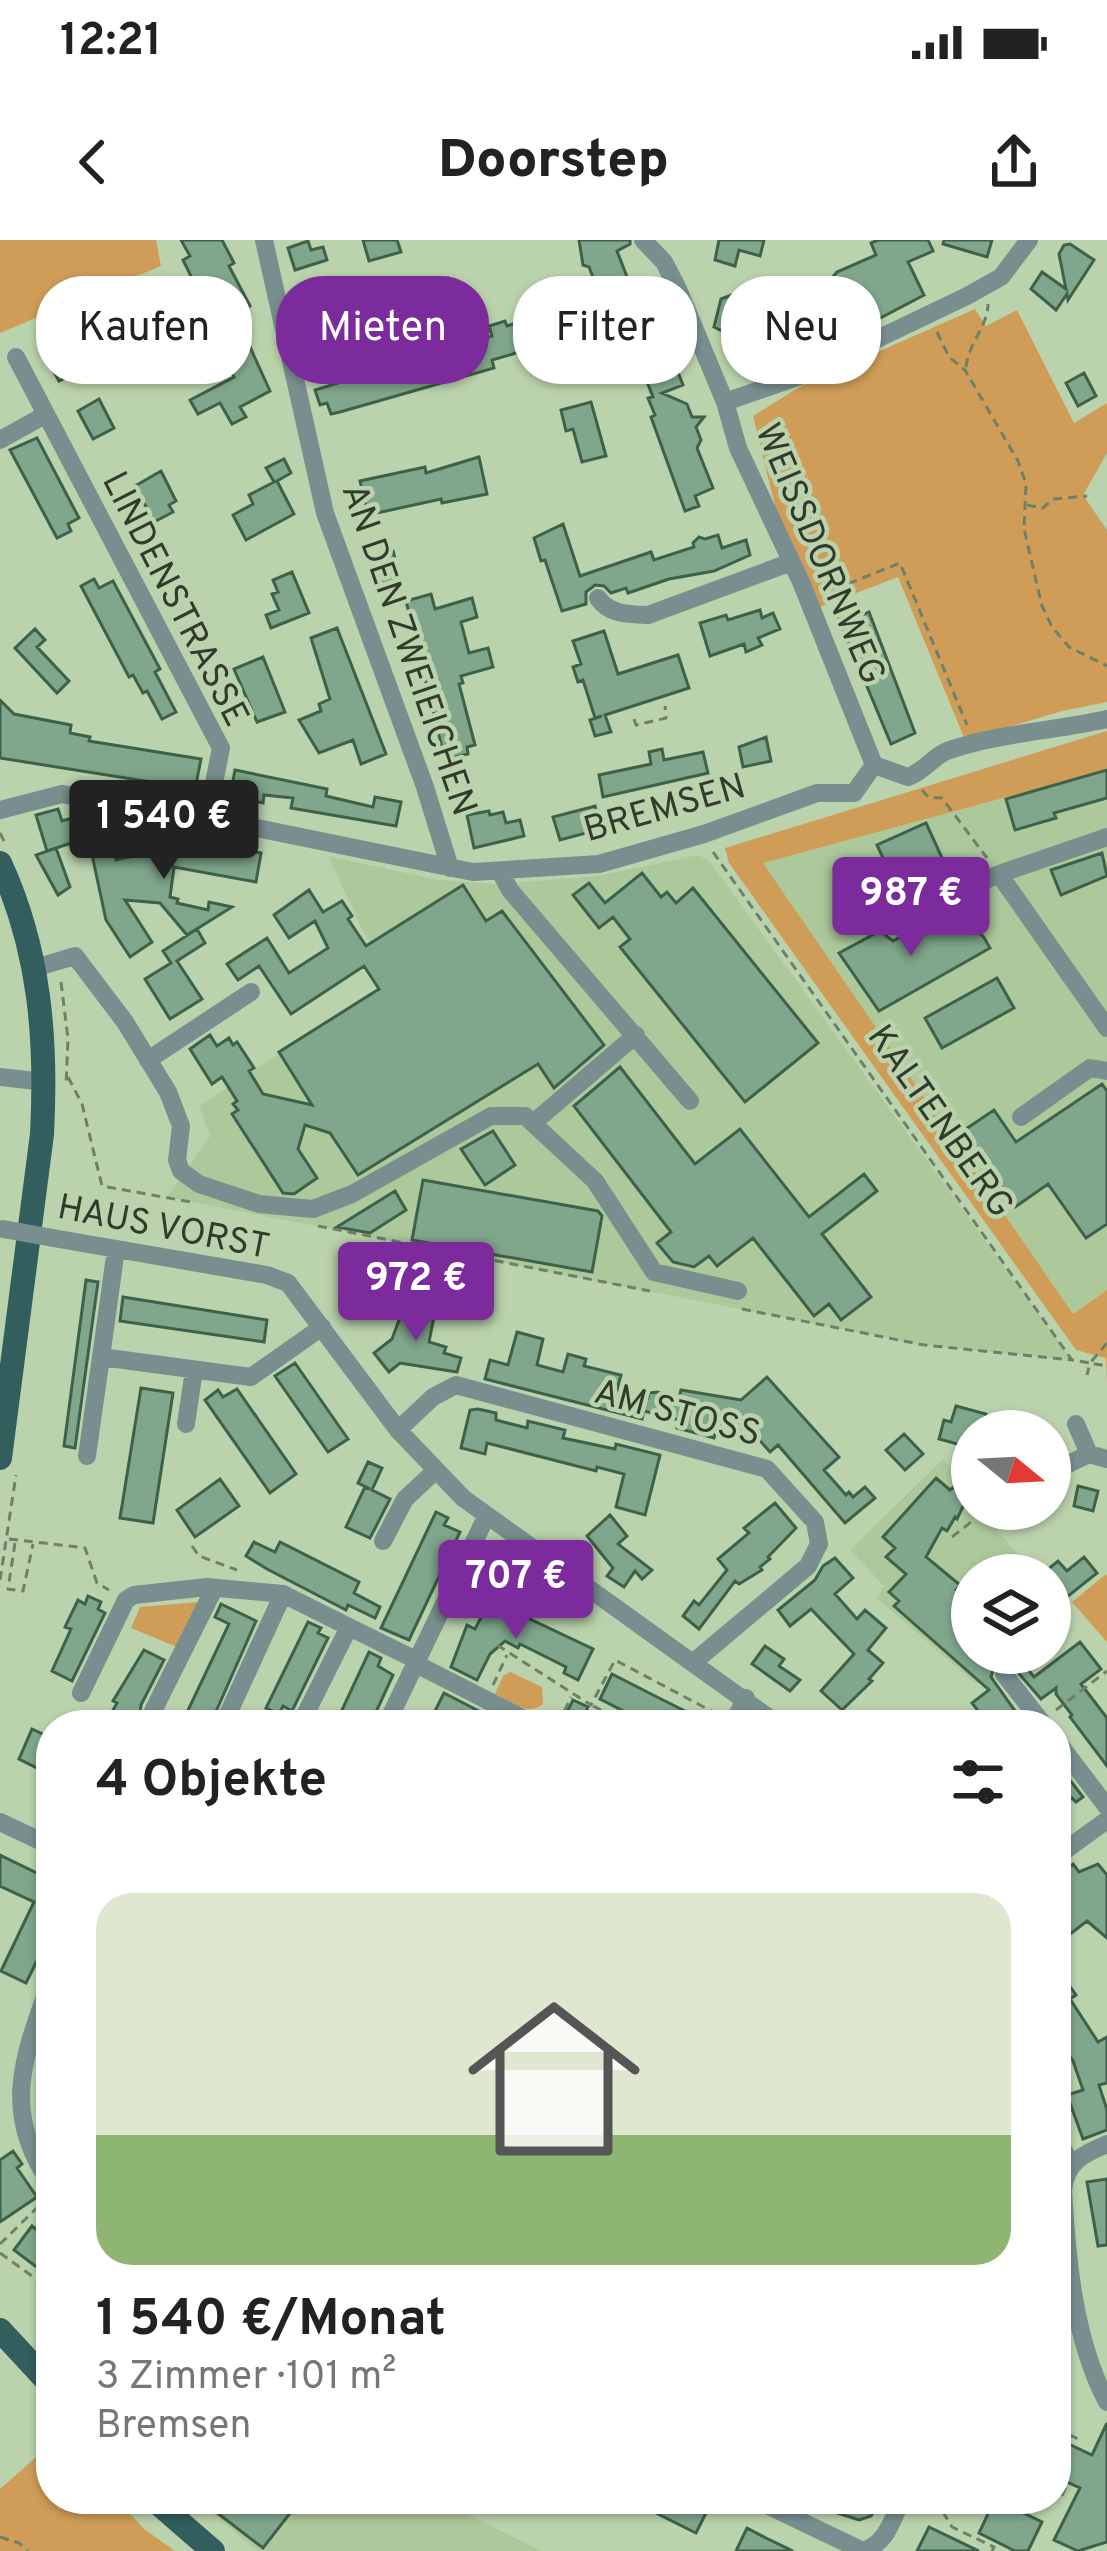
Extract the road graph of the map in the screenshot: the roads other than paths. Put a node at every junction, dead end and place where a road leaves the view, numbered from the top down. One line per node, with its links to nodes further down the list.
1 (264, 240): 16 (street, AN DEN ZWEIEICHEN)
2 (644, 240): 5 (street, WEISSDORNWEG)
3 (1029, 240): 5 (street)
4 (16, 358): 6 (street, LINDENSTRASSE)
5 (725, 401): 8 (street, WEISSDORNWEG)
6 (45, 415): 7 (street); 13 (street, LINDENSTRASSE)
7 (0, 440)
8 (789, 563): 9 (street); 11 (street, WEISSDORNWEG)
9 (598, 598)
10 (1107, 719): 11 (street)
11 (874, 765): 17 (street, BREMSEN)
12 (0, 810): 13 (street, BREMSEN)
13 (207, 818): 16 (street, BREMSEN)
14 (1107, 836): 18 (street)
15 (0, 863): 20 (main road)
16 (450, 868): 17 (street, BREMSEN)
17 (500, 871): 23 (street)
18 (999, 874): 19 (street); 22 (street)
19 (890, 923)
20 (35, 968): 24 (street); 27 (main road)
21 (250, 992): 24 (street)
22 (1107, 1028)
23 (636, 1034): 28 (street); 30 (street)
24 (148, 1060): 30 (street)
25 (1107, 1071): 29 (street)
26 (0, 1077): 27 (street)
27 (57, 1080): 42 (main road)
28 (690, 1101)
29 (1021, 1117)
30 (533, 1124): 33 (street)
31 (2, 1229): 32 (street, HAUS VORST, bridge)
32 (116, 1249): 34 (street, HAUS VORST); 35 (street)
33 (740, 1300)
34 (322, 1327): 36 (street); 39 (street, HAUS VORST)
35 (101, 1357): 36 (street); 40 (street)
36 (194, 1370): 37 (street)
37 (186, 1424)
38 (1076, 1424): 41 (street)
39 (398, 1430): 43 (street, HAUS VORST); 49 (street, AM STOSS)
40 (87, 1456)
41 (1098, 1457)
42 (0, 1458)
43 (434, 1472): 44 (street, HAUS VORST); 45 (street)
44 (486, 1516): 49 (street, HAUS VORST); 50 (street)
45 (383, 1541)
46 (214, 1589): 47 (street); 52 (street); 54 (street)
47 (283, 1594): 48 (street); 55 (street)
48 (349, 1627): 50 (street); 56 (street)
49 (694, 1661): 53 (street, HAUS VORST)
50 (417, 1663): 57 (street); 58 (street)
51 (1004, 1674): 61 (street)
52 (81, 1694)
53 (746, 1698): 59 (street); 60 (street, HAUS VORST)
54 (154, 1710)
55 (230, 1710)
56 (308, 1710)
57 (394, 1710)
58 (506, 1710)
59 (740, 1710)
60 (761, 1710)
61 (1033, 1710)
62 (1071, 1760): 63 (street)
63 (1107, 1807)
64 (1107, 1820): 67 (street)
65 (0, 1822): 66 (street)
66 (36, 1839)
67 (1071, 1846)
68 (36, 2023): 70 (street)
69 (1107, 2144): 71 (street)
70 (36, 2164)
71 (1071, 2165)
72 (1071, 2267): 74 (street)
73 (1071, 2301): 74 (street)
74 (1077, 2301): 77 (street)
75 (0, 2330): 76 (main road)
76 (36, 2369)
77 (1107, 2402)
78 (170, 2514): 81 (main road)
79 (785, 2514): 80 (street)
80 (895, 2514)
81 (213, 2551)

